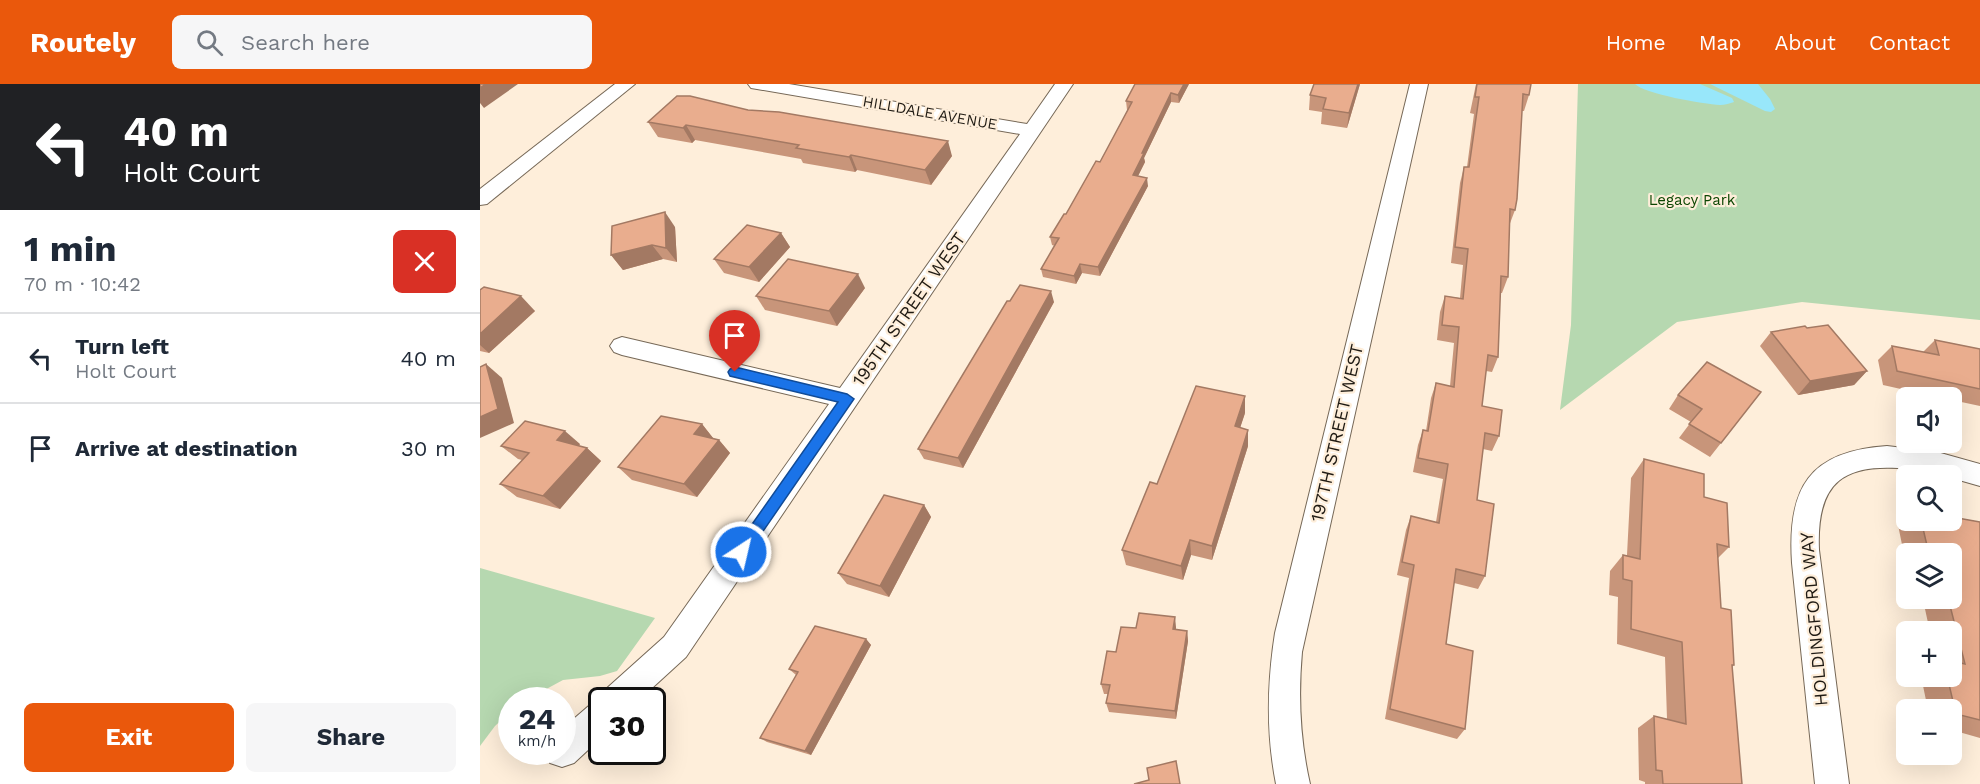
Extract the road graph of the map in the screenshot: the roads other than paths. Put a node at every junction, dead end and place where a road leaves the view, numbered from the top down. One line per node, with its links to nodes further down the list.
1 (626, 84): 6 (street)
2 (757, 84): 5 (street, HILLDALE AVENUE)
3 (1064, 84): 5 (street, 195TH STREET WEST)
4 (1419, 84): 13 (street, 197TH STREET WEST)
5 (1032, 130): 8 (street, 195TH STREET WEST)
6 (480, 200)
7 (622, 346): 8 (street)
8 (847, 399): 10 (street, 195TH STREET WEST)
9 (1980, 475): 14 (street, HOLDINGFORD WAY)
10 (631, 687)
11 (588, 728): 12 (street)
12 (576, 739)
13 (1293, 784)
14 (1832, 784)

